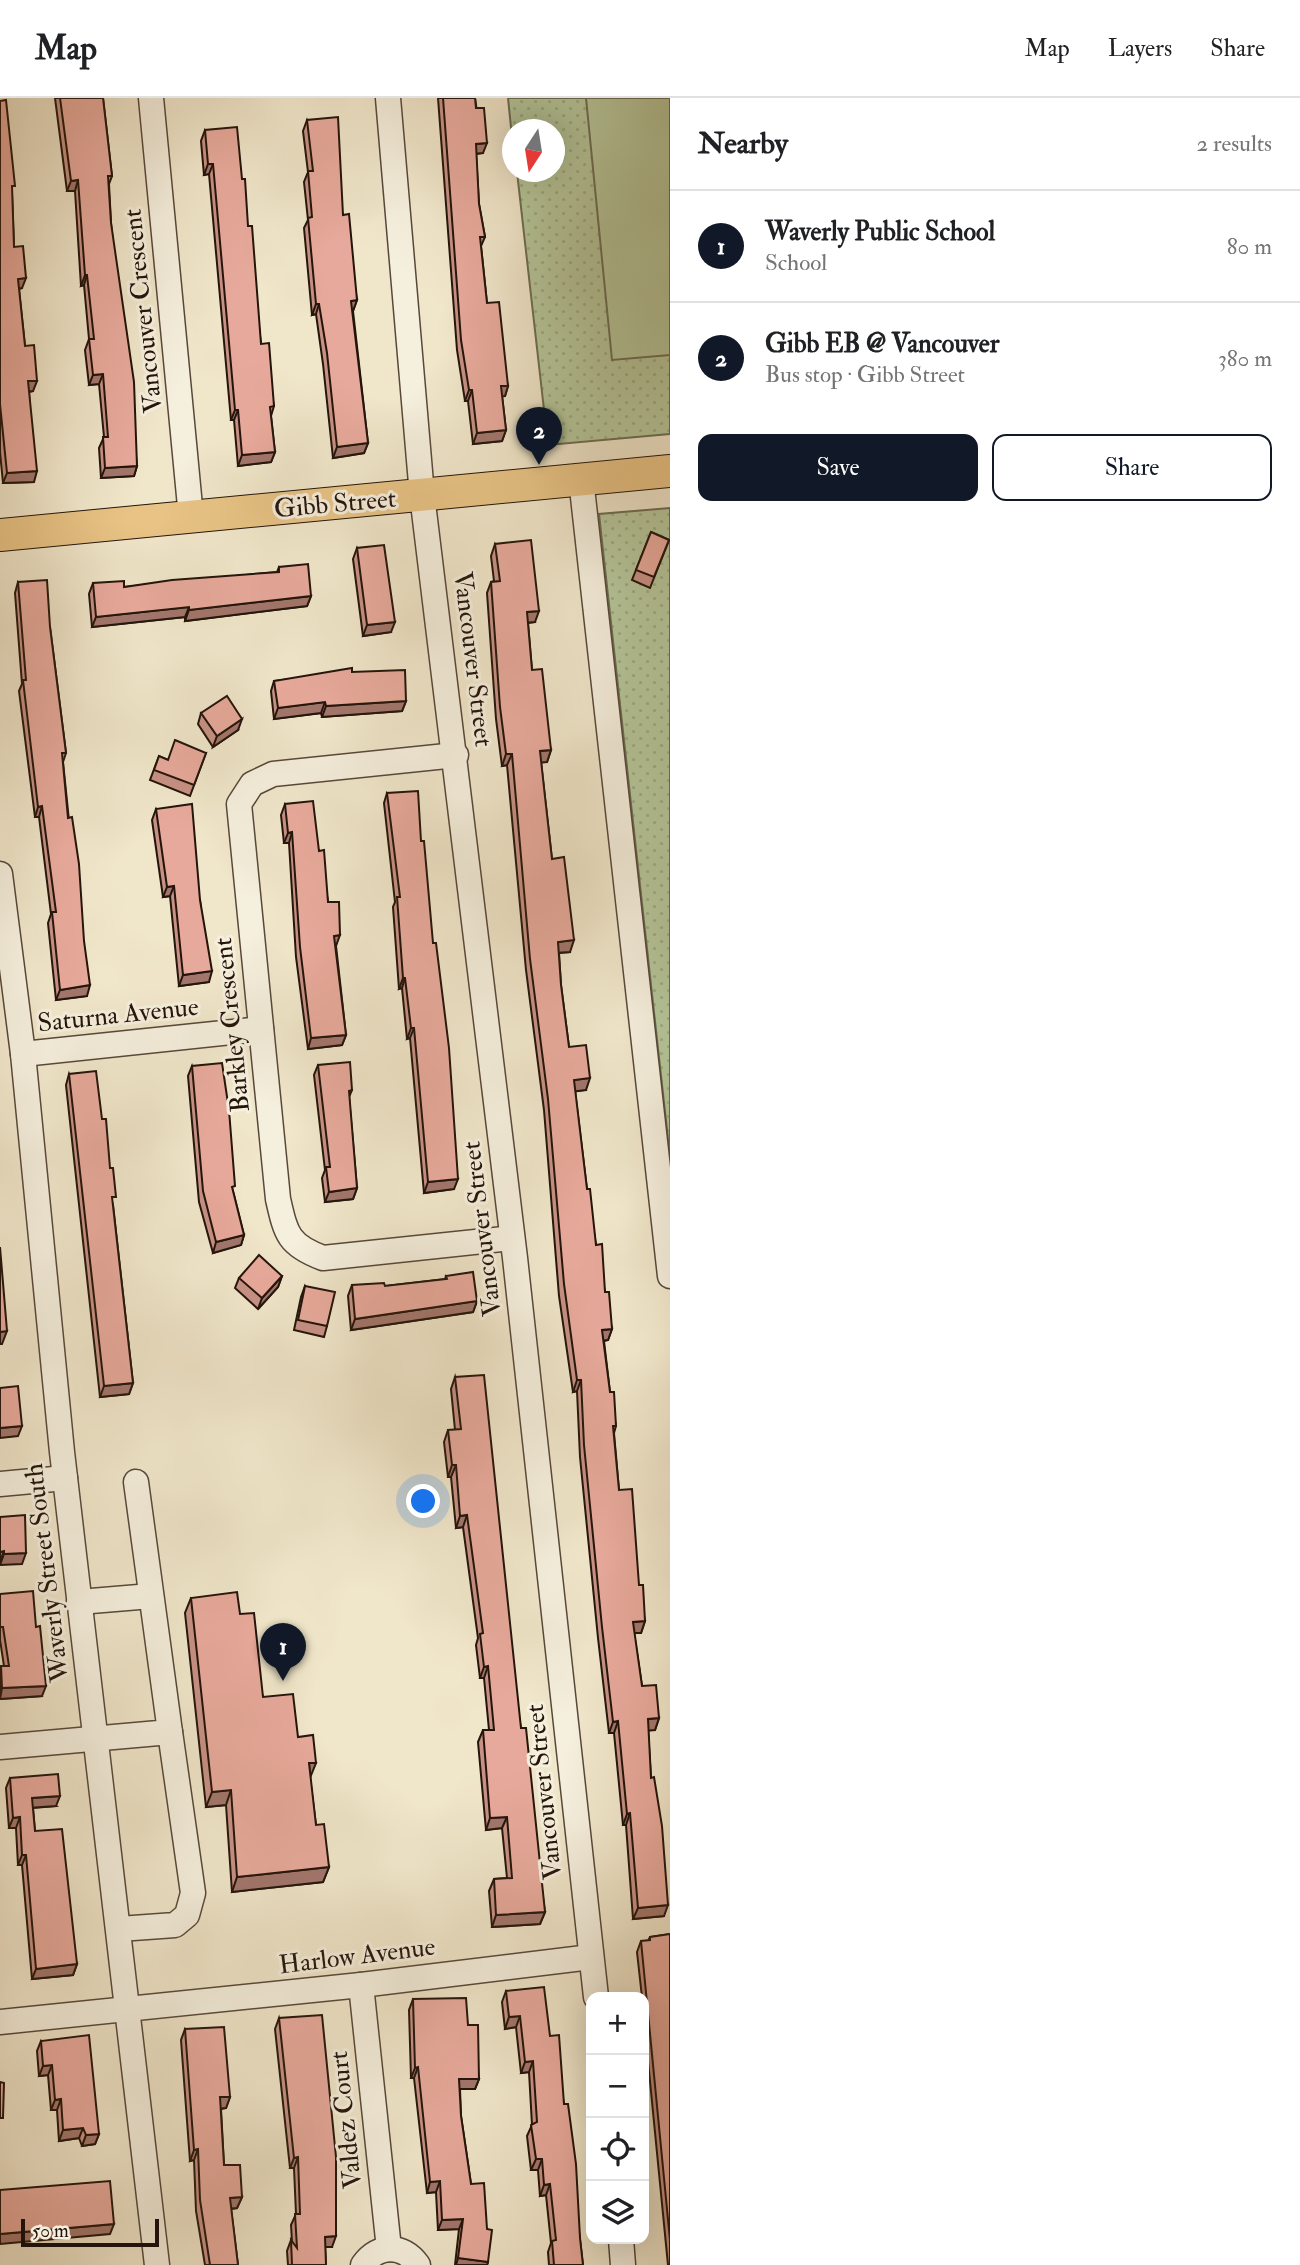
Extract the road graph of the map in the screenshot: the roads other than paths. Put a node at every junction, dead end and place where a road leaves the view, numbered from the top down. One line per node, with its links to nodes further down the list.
1 (151, 98): 6 (street, Vancouver Crescent)
2 (388, 98): 5 (street)
3 (670, 471): 4 (main road, Gibb Street)
4 (581, 479): 5 (main road, Gibb Street); 13 (street)
5 (422, 495): 6 (main road, Gibb Street); 8 (street, Vancouver Street)
6 (191, 517): 7 (main road, Gibb Street)
7 (0, 535)
8 (456, 755): 10 (street, Barkley Crescent); 12 (street, Vancouver Street)
9 (0, 874): 11 (street, Waverly Street South)
10 (261, 1029): 11 (street, Saturna Avenue); 12 (street, Barkley Crescent)
11 (23, 1054): 14 (street, Waverly Street South)
12 (512, 1238): 23 (street, Vancouver Street)
13 (670, 1276)
14 (65, 1478): 16 (street); 18 (street, Waverly Street South)
15 (136, 1482): 17 (street)
16 (0, 1484)
17 (151, 1596): 18 (street); 19 (street)
18 (79, 1602): 20 (street, Waverly Street South)
19 (170, 1732): 20 (street); 22 (street)
20 (95, 1739): 21 (street); 22 (street, Waverly Street South)
21 (0, 1747)
22 (118, 1929): 26 (street, Waverly Street South)
23 (591, 1957): 24 (street, Harlow Avenue); 25 (street, Vancouver Street)
24 (361, 1985): 26 (street, Harlow Avenue); 29 (street, Valdez Court)
25 (595, 1992)
26 (129, 2010): 27 (street, Harlow Avenue); 30 (street, Waverly Street South)
27 (0, 2022)
28 (621, 2244): 33 (street)
29 (389, 2249): 31 (street); 32 (street)
30 (157, 2265)
31 (363, 2265)
32 (418, 2265)
33 (623, 2265)

